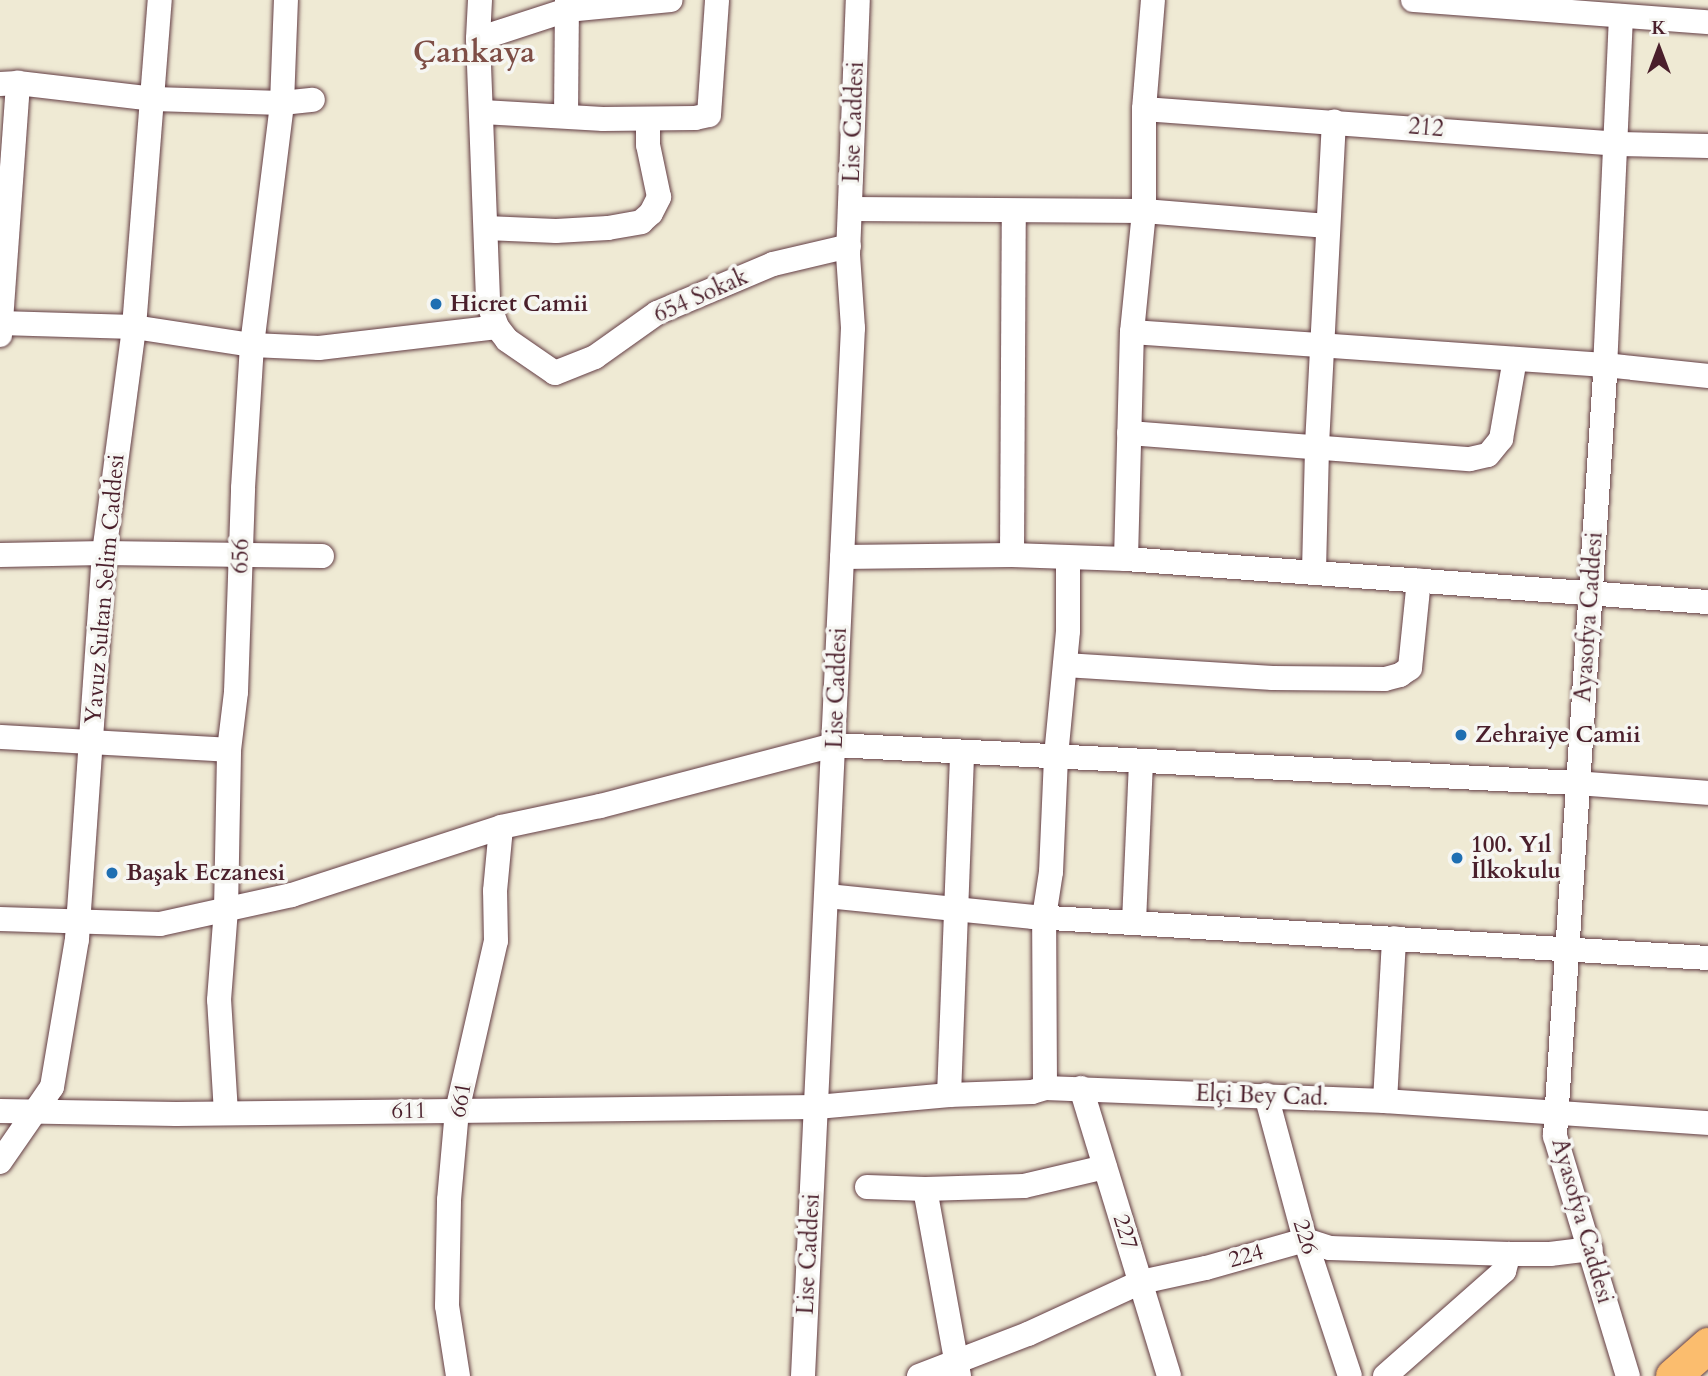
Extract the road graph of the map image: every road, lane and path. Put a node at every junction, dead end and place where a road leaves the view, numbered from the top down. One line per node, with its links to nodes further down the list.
1 (160, 0): 15 (street, Yavuz Sultan Selim Caddesi)
2 (286, 0): 17 (street, 656)
3 (480, 0): 13 (street)
4 (671, 0): 10 (street)
5 (717, 0): 21 (street)
6 (858, 0): 26 (street, Lise Caddesi)
7 (1153, 0): 18 (street)
8 (1413, 0): 9 (street)
9 (1466, 3): 11 (street)
10 (567, 5): 13 (street); 20 (street)
11 (1621, 16): 12 (street); 23 (street, Ayasofya Caddesi)
12 (1708, 22)
13 (478, 39): 19 (street)
14 (9, 83): 15 (street); 25 (street)
15 (154, 99): 17 (street); 33 (street, Yavuz Sultan Selim Caddesi)
16 (313, 100): 17 (street)
17 (282, 103): 37 (street, 656)
18 (1144, 109): 22 (street, 212); 27 (street)
19 (483, 112): 20 (street); 30 (street)
20 (566, 116): 21 (street)
21 (648, 119): 30 (street)
22 (1334, 121): 23 (street, 212); 29 (street)
23 (1617, 144): 24 (street, 212); 40 (street, Ayasofya Caddesi)
24 (1708, 146)
25 (4, 204): 32 (street)
26 (852, 209): 28 (street); 31 (street, Lise Caddesi)
27 (1144, 211): 28 (street); 29 (street); 35 (street)
28 (1014, 212): 46 (street)
29 (1327, 226): 38 (street)
30 (485, 228): 34 (street)
31 (849, 246): 34 (street, 654 Sokak); 48 (street, Lise Caddesi)
32 (0, 323): 33 (street); 36 (street)
33 (134, 327): 37 (street); 44 (street, Yavuz Sultan Selim Caddesi)
34 (497, 327): 37 (street)
35 (1132, 332): 38 (street); 42 (street)
36 (0, 335)
37 (252, 345): 49 (street, 656)
38 (1322, 346): 39 (street); 43 (street)
39 (1515, 359): 40 (street); 43 (street)
40 (1605, 365): 41 (street); 54 (street, Ayasofya Caddesi)
41 (1708, 376)
42 (1129, 433): 43 (street); 51 (street)
43 (1317, 445): 52 (street)
44 (104, 553): 45 (street); 49 (street); 58 (street, Yavuz Sultan Selim Caddesi)
45 (0, 555)
46 (1012, 555): 48 (street); 50 (street)
47 (322, 556): 49 (street)
48 (842, 557): 59 (street, Lise Caddesi)
49 (241, 558): 60 (street, 656)
50 (1068, 558): 51 (street); 56 (street)
51 (1126, 559): 52 (street)
52 (1314, 571): 53 (street)
53 (1419, 580): 54 (street); 56 (street)
54 (1592, 594): 55 (street); 64 (street, Ayasofya Caddesi)
55 (1708, 602)
56 (1065, 664): 62 (street)
57 (0, 737): 58 (street)
58 (90, 741): 60 (street); 73 (street, Yavuz Sultan Selim Caddesi)
59 (834, 745): 61 (street); 66 (street); 67 (street, Lise Caddesi)
60 (229, 751): 68 (street, 656)
61 (962, 752): 62 (street); 69 (street)
62 (1056, 756): 63 (street); 70 (street)
63 (1141, 761): 64 (street); 72 (street)
64 (1576, 783): 65 (street); 75 (street, Ayasofya Caddesi)
65 (1708, 793)
66 (501, 827): 68 (street); 84 (street, 661)
67 (827, 896): 69 (street); 82 (street, Lise Caddesi)
68 (226, 909): 73 (street); 87 (street, 656)
69 (957, 909): 70 (street); 79 (street)
70 (1044, 917): 72 (street); 77 (street)
71 (0, 919): 73 (street)
72 (1134, 922): 74 (street)
73 (79, 923): 85 (street, Yavuz Sultan Selim Caddesi)
74 (1394, 938): 75 (street); 81 (street)
75 (1568, 948): 76 (street); 86 (street, Ayasofya Caddesi)
76 (1708, 958)
77 (1045, 1088): 78 (street, Elçi Bey Cad.); 79 (street, Elçi Bey Cad.)
78 (1081, 1088): 80 (street, Elçi Bey Cad.); 90 (street, 227)
79 (949, 1095): 82 (street, Elçi Bey Cad.)
80 (1266, 1096): 81 (street, Elçi Bey Cad.); 93 (street, 226)
81 (1385, 1101): 86 (street, Elçi Bey Cad.)
82 (817, 1107): 84 (street, 611); 100 (street, Lise Caddesi)
83 (0, 1111): 85 (street, 611)
84 (457, 1111): 87 (street, 611); 99 (street, 661)
85 (33, 1112): 87 (street, 611); 89 (street, Yavuz Sultan Selim Caddesi)
86 (1556, 1112): 88 (street, Elçi Bey Cad.); 94 (street, Ayasofya Caddesi)
87 (226, 1113)
88 (1708, 1123)
89 (0, 1162)
90 (1105, 1167): 92 (street); 96 (street, 227)
91 (867, 1187): 92 (street)
92 (925, 1189): 98 (street)
93 (1306, 1240): 95 (street, 224); 96 (street, 224); 103 (street, 226)
94 (1591, 1249): 95 (street, 224); 105 (street, Ayasofya Caddesi)
95 (1510, 1254): 104 (street)
96 (1140, 1282): 98 (street, 224); 102 (street, 227)
97 (1708, 1345): 106 (highway)
98 (957, 1369): 101 (street, 224)
99 (458, 1376)
100 (803, 1376)
101 (919, 1376)
102 (1169, 1376)
103 (1350, 1376)
104 (1385, 1376)
105 (1628, 1376)
106 (1673, 1376)

